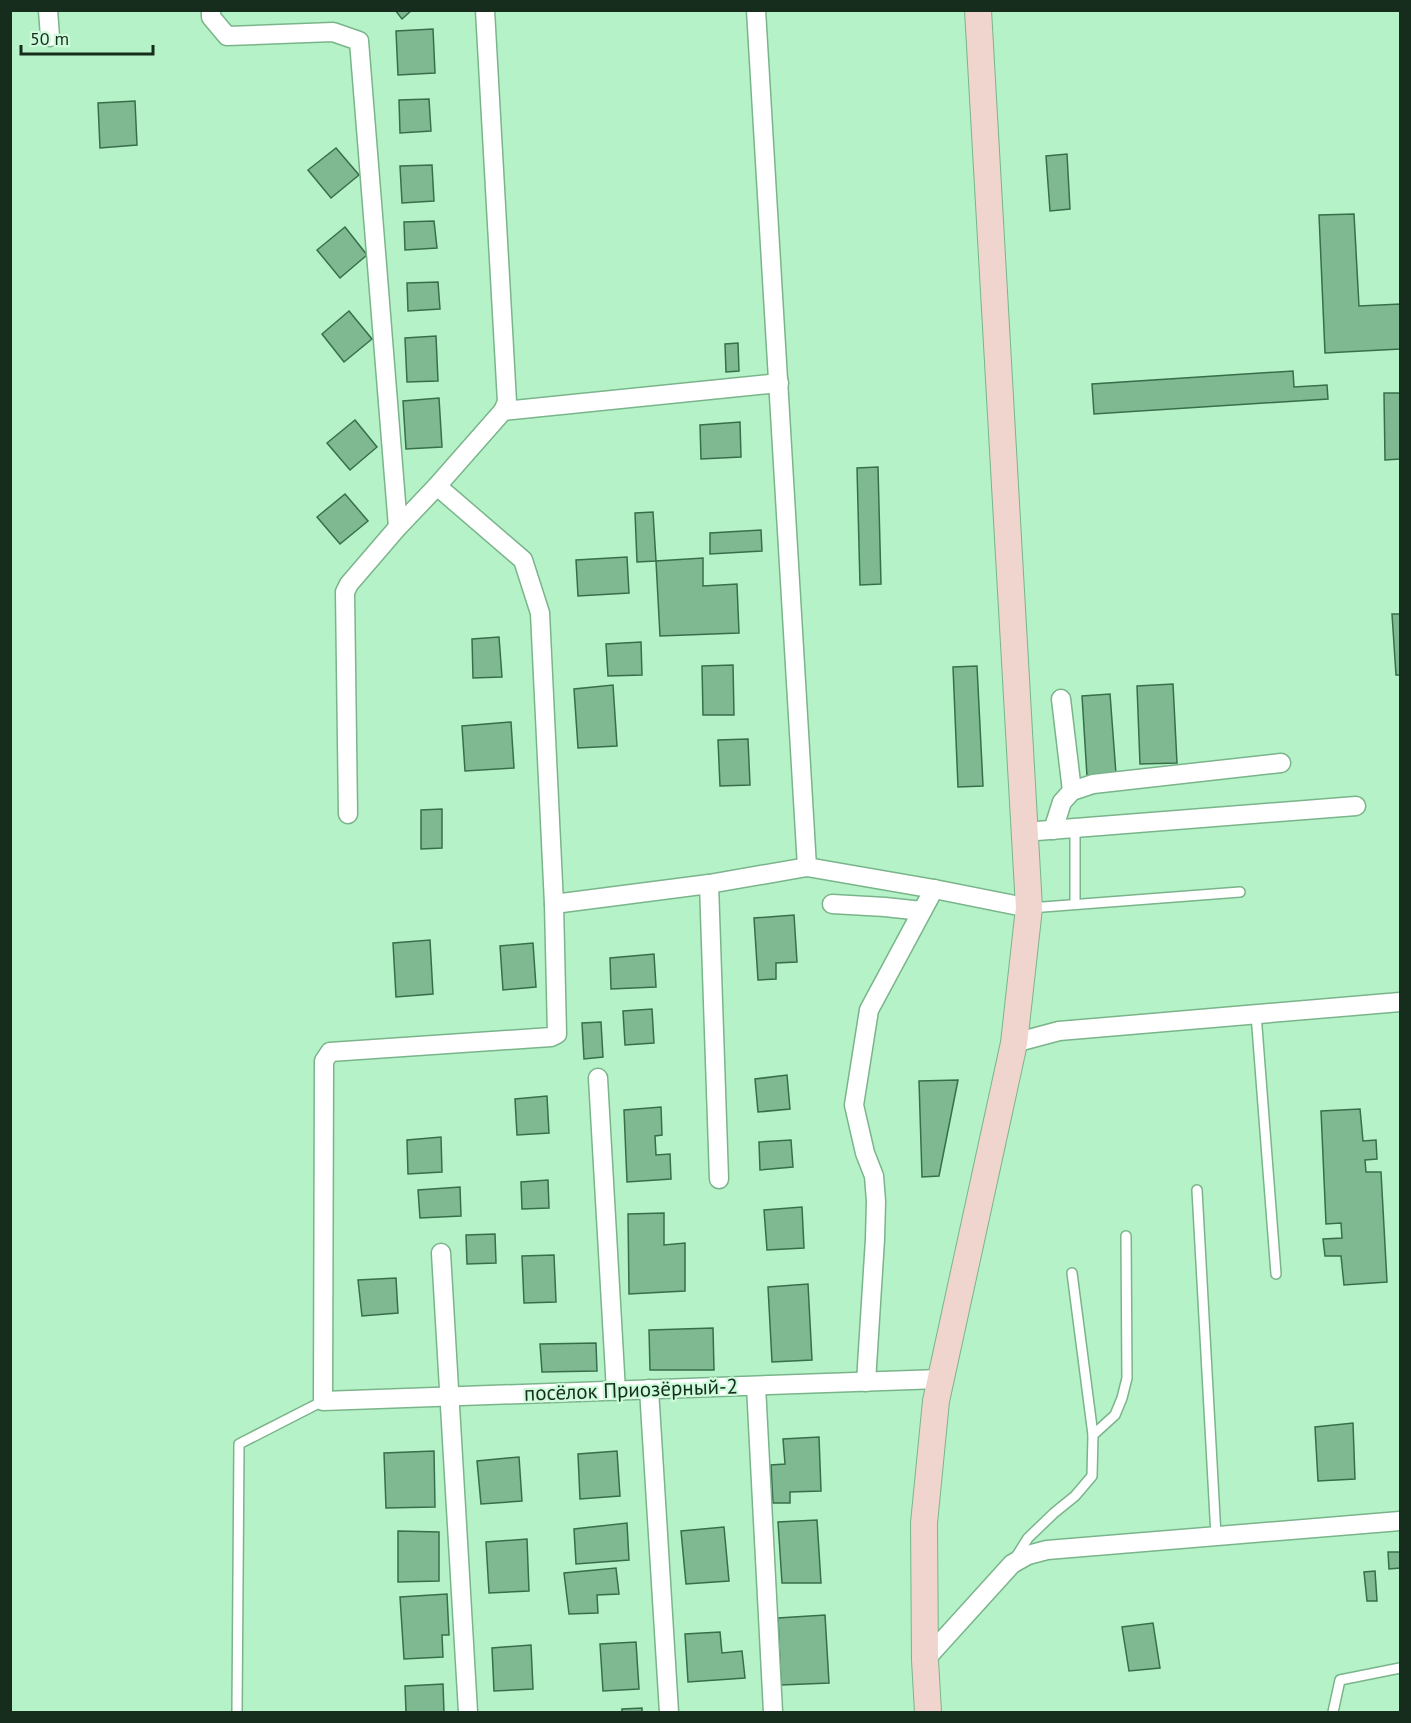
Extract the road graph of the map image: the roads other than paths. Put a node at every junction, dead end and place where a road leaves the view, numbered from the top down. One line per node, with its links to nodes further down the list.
1 (48, 10): 6 (street)
2 (211, 10): 10 (street)
3 (485, 10): 8 (street)
4 (756, 10): 7 (street)
5 (978, 10): 18 (street)
6 (50, 37)
7 (779, 383): 8 (street); 19 (street)
8 (503, 411): 9 (street)
9 (437, 486): 10 (street); 23 (street)
10 (398, 527): 15 (street)
11 (1061, 699): 13 (street)
12 (1281, 763): 13 (street)
13 (1072, 791): 17 (street)
14 (1356, 806): 16 (street)
15 (348, 814)
16 (1075, 828): 17 (street); 25 (lane)
17 (1053, 830): 18 (street)
18 (1024, 832): 26 (street)
19 (807, 867): 20 (street); 21 (street)
20 (709, 884): 23 (street); 32 (street)
21 (934, 889): 26 (street); 27 (street)
22 (1240, 892): 25 (lane)
23 (554, 904): 44 (street)
24 (832, 904): 27 (street)
25 (1075, 904): 26 (lane)
26 (1029, 908): 30 (street)
27 (922, 911): 39 (street)
28 (1401, 1002): 29 (street)
29 (1256, 1014): 30 (street); 37 (lane)
30 (1014, 1043): 38 (street)
31 (597, 1078): 42 (street)
32 (719, 1179)
33 (1197, 1190): 47 (lane)
34 (1126, 1236): 45 (lane)
35 (441, 1253): 43 (street)
36 (1072, 1273): 45 (lane)
37 (1276, 1274)
38 (940, 1379): 39 (street, посёлок Приозёрный-2); 49 (street)
39 (866, 1382): 40 (street, посёлок Приозёрный-2)
40 (756, 1386): 41 (street, посёлок Приозёрный-2); 54 (street)
41 (649, 1389): 42 (street, посёлок Приозёрный-2); 53 (street)
42 (616, 1391): 43 (street, посёлок Приозёрный-2)
43 (450, 1396): 44 (street, посёлок Приозёрный-2); 52 (street)
44 (323, 1401): 51 (lane)
45 (1093, 1435): 48 (lane)
46 (1401, 1521): 47 (street)
47 (1216, 1536): 48 (street)
48 (1012, 1564): 49 (street)
49 (925, 1660): 55 (street)
50 (1401, 1668): 56 (lane)
51 (237, 1713)
52 (468, 1713)
53 (669, 1713)
54 (773, 1713)
55 (928, 1713)
56 (1333, 1713)

